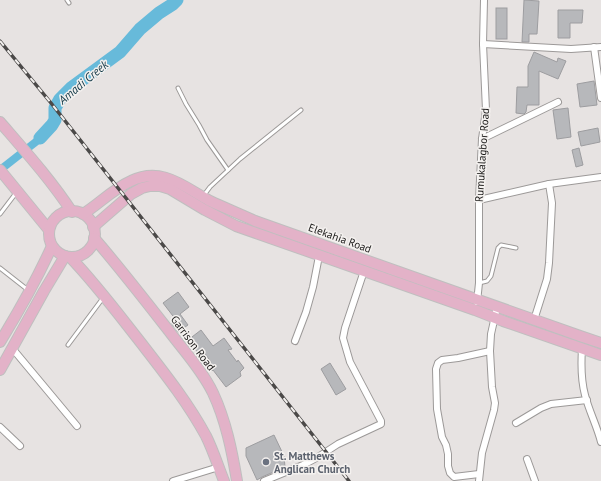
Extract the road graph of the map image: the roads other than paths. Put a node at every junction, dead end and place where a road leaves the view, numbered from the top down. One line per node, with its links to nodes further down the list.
1 (484, 0): 2 (street, Rumukalagbor Road)
2 (483, 44): 3 (street); 9 (street, Rumukalagbor Road)
3 (598, 47): 5 (street)
4 (178, 88): 11 (lane)
5 (601, 98)
6 (558, 102): 9 (street)
7 (301, 110): 11 (lane)
8 (0, 122): 17 (main road)
9 (482, 139): 16 (street, Rumukalagbor Road)
10 (0, 170): 14 (main road)
11 (228, 170): 15 (lane)
12 (601, 177): 13 (street)
13 (549, 184): 16 (street); 36 (street)
14 (17, 191): 18 (lane); 21 (main road)
15 (203, 197): 19 (main road, Elekahia Road); 32 (main road, Elekahia Road)
16 (479, 200): 29 (street, Rumukalagbor Road)
17 (72, 212): 19 (main road); 21 (main road)
18 (0, 214)
19 (83, 214): 20 (main road)
20 (93, 227): 22 (main road); 25 (main road, Elekahia Road)
21 (49, 230): 23 (main road)
22 (94, 238): 26 (main road); 57 (main road, Garrison Road)
23 (52, 246): 26 (main road); 30 (main road)
24 (516, 248): 29 (lane)
25 (319, 256): 28 (main road, Elekahia Road); 37 (street)
26 (68, 257): 31 (main road); 41 (main road)
27 (0, 268): 30 (lane)
28 (364, 271): 34 (main road, Elekahia Road); 58 (street)
29 (479, 283): 32 (street, Rumukalagbor Road)
30 (30, 291): 38 (main road)
31 (104, 296): 40 (lane); 53 (main road)
32 (478, 300): 33 (main road, Elekahia Road); 34 (street, Rumukalagbor Road)
33 (497, 307): 35 (street); 36 (main road, Elekahia Road)
34 (475, 310): 35 (main road, Elekahia Road)
35 (495, 318): 42 (main road, Elekahia Road); 43 (street)
36 (534, 320): 39 (main road, Elekahia Road)
37 (295, 341)
38 (0, 342)
39 (601, 343)
40 (68, 344)
41 (12, 348): 45 (main road); 48 (street)
42 (582, 349): 44 (main road, Elekahia Road); 46 (street)
43 (490, 351): 54 (street); 54 (street)
44 (601, 355)
45 (0, 370)
46 (587, 400): 47 (street); 50 (street)
47 (516, 423)
48 (77, 426)
49 (0, 427): 51 (street)
50 (601, 442)
51 (20, 446)
52 (527, 459): 59 (street)
53 (219, 467): 55 (street); 56 (main road)
54 (479, 478)
55 (173, 481)
56 (224, 481)
57 (237, 481)
58 (264, 481)
59 (535, 481)

